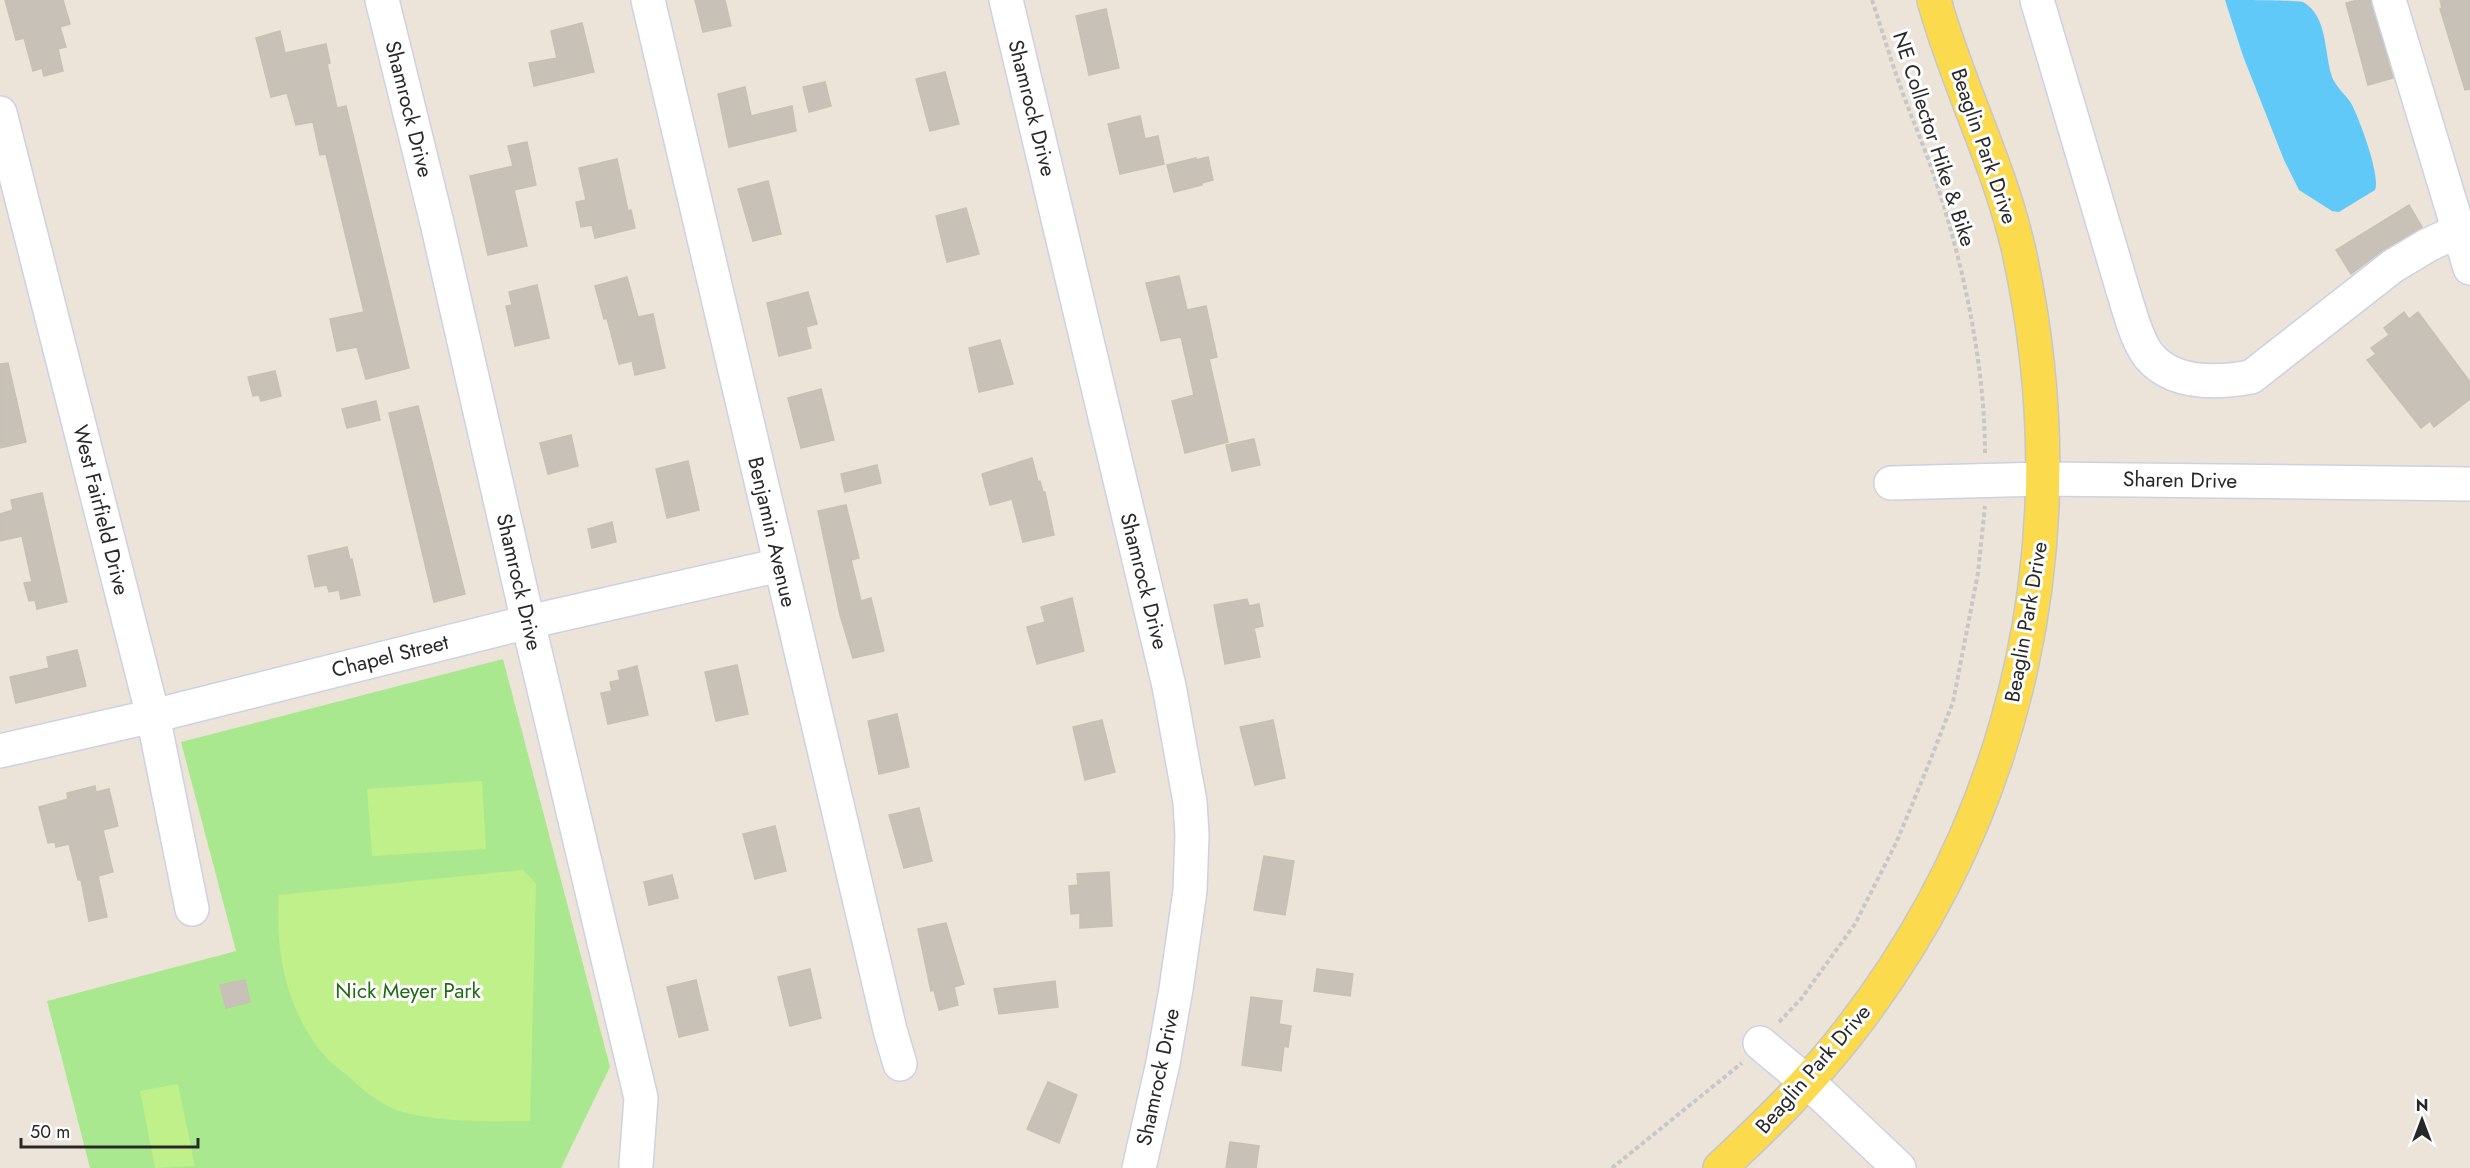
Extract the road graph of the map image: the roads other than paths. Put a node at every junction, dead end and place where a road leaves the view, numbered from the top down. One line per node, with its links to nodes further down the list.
1 (382, 0): 14 (street, Shamrock Drive)
2 (648, 0): 13 (street, Benjamin Avenue)
3 (1006, 0): 22 (street, Shamrock Drive)
4 (1934, 0): 10 (main road, Beaglin Park Drive)
5 (2037, 0): 8 (street)
6 (2389, 0): 8 (street)
7 (0, 113): 15 (street, West Fairfield Drive)
8 (2458, 231): 9 (street)
9 (2470, 268)
10 (2044, 479): 11 (street, Sharen Drive); 12 (street, Sharen Drive); 20 (main road, Beaglin Park Drive)
11 (1891, 483)
12 (2470, 484)
13 (780, 566): 14 (street, Chapel Street); 19 (street, Benjamin Avenue)
14 (528, 622): 15 (street, Chapel Street); 21 (street, Shamrock Drive)
15 (153, 716): 16 (street, Chapel Street); 17 (street, West Fairfield Drive)
16 (0, 751)
17 (192, 909)
18 (1760, 1043): 20 (street)
19 (900, 1064)
20 (1806, 1082): 23 (main road, Beaglin Park Drive); 24 (street)
21 (636, 1165)
22 (1139, 1168)
23 (1720, 1168)
24 (1899, 1168)

